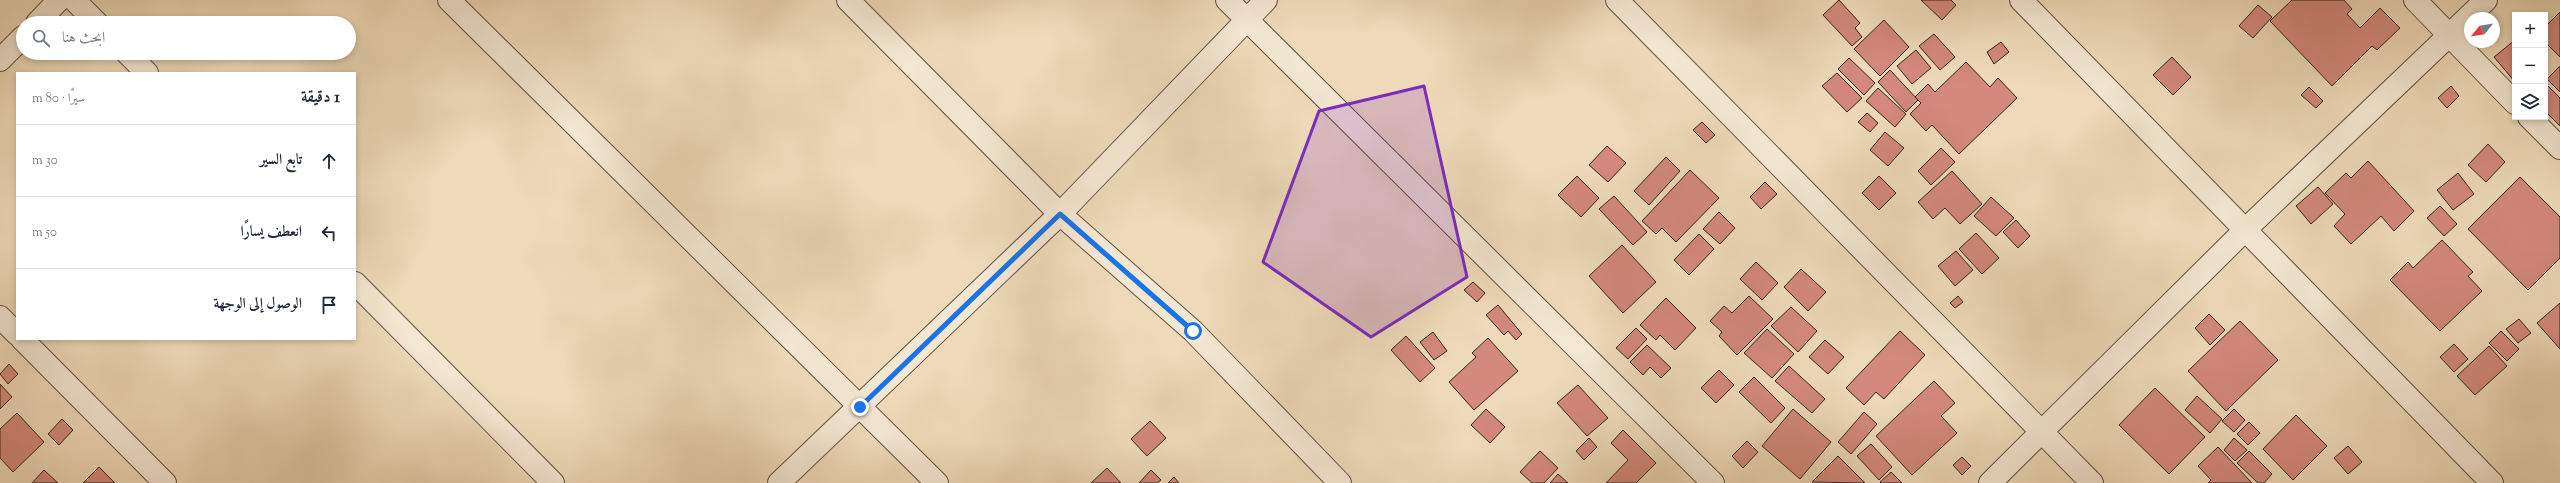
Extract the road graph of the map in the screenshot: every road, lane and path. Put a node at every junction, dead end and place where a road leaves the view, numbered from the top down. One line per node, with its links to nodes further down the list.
1 (59, 0): 11 (street)
2 (74, 0): 12 (street)
3 (449, 0): 28 (street)
4 (848, 0): 22 (street)
5 (1227, 0): 13 (street)
6 (1266, 0): 13 (street)
7 (1617, 0): 29 (street)
8 (2021, 0): 23 (street)
9 (2415, 0): 14 (street)
10 (2486, 0): 14 (street)
11 (43, 16)
12 (90, 16)
13 (1245, 19): 22 (street); 35 (street)
14 (2449, 36): 19 (street); 23 (street)
15 (16, 44): 16 (street)
16 (0, 60)
17 (134, 60): 18 (street)
18 (146, 72)
19 (2512, 100)
20 (2532, 120): 21 (street)
21 (2560, 148)
22 (1060, 214): 28 (street); 34 (street)
23 (2246, 229): 29 (street); 38 (street)
24 (356, 284): 31 (street)
25 (0, 317): 26 (street)
26 (16, 333)
27 (23, 340): 30 (street)
28 (860, 407): 32 (street); 33 (street)
29 (2039, 432): 36 (street); 37 (street)
30 (165, 483)
31 (553, 483)
32 (779, 483)
33 (937, 483)
34 (1340, 483)
35 (1712, 483)
36 (1990, 483)
37 (2092, 483)
38 (2492, 483)

